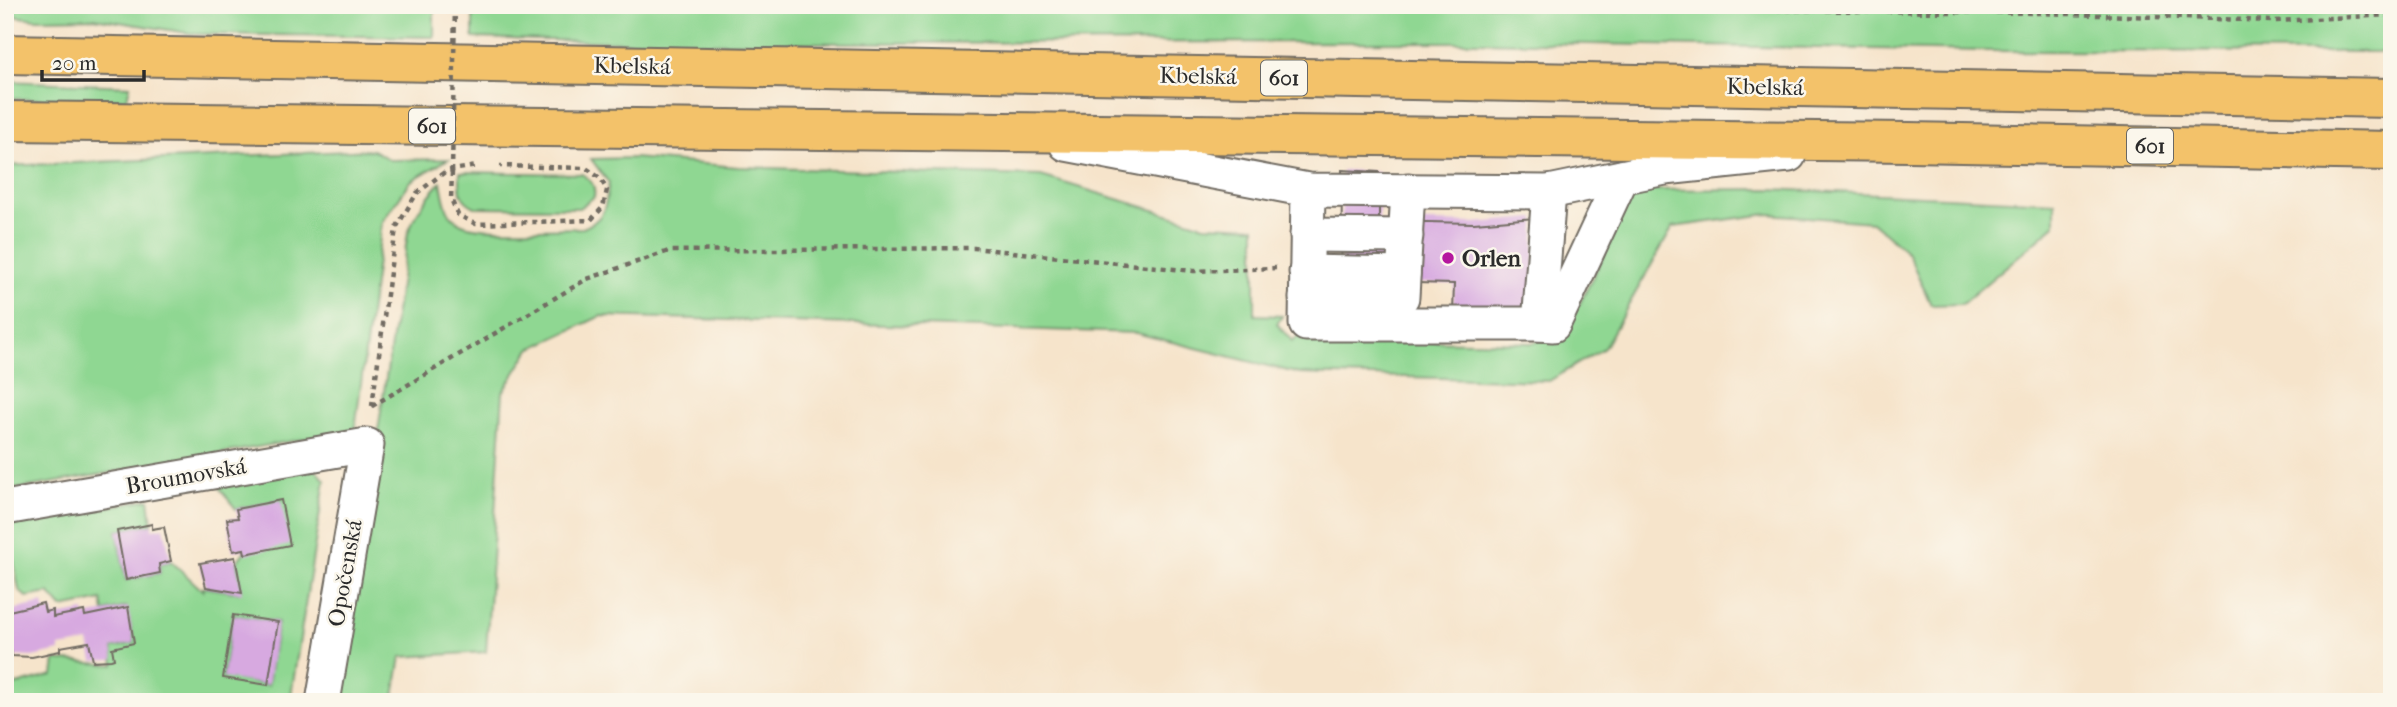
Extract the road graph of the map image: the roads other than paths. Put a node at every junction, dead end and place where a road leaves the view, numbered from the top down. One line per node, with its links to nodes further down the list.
1 (5, 54): 2 (highway, Kbelská / 601)
2 (2392, 98)
3 (5, 121): 4 (highway, 601)
4 (1001, 132): 5 (highway, 601); 8 (street)
5 (1909, 142): 6 (highway, 601); 7 (street)
6 (2392, 151)
7 (1622, 177): 10 (street); 13 (street)
8 (1308, 190): 9 (street); 12 (street)
9 (1408, 190): 10 (street); 11 (street)
10 (1549, 192): 13 (street)
11 (1406, 236): 12 (street); 12 (street)
12 (1306, 268): 13 (street)
13 (1539, 324)
14 (367, 445): 15 (street, Broumovská); 16 (street, Opočenská)
15 (5, 508)
16 (323, 702)

